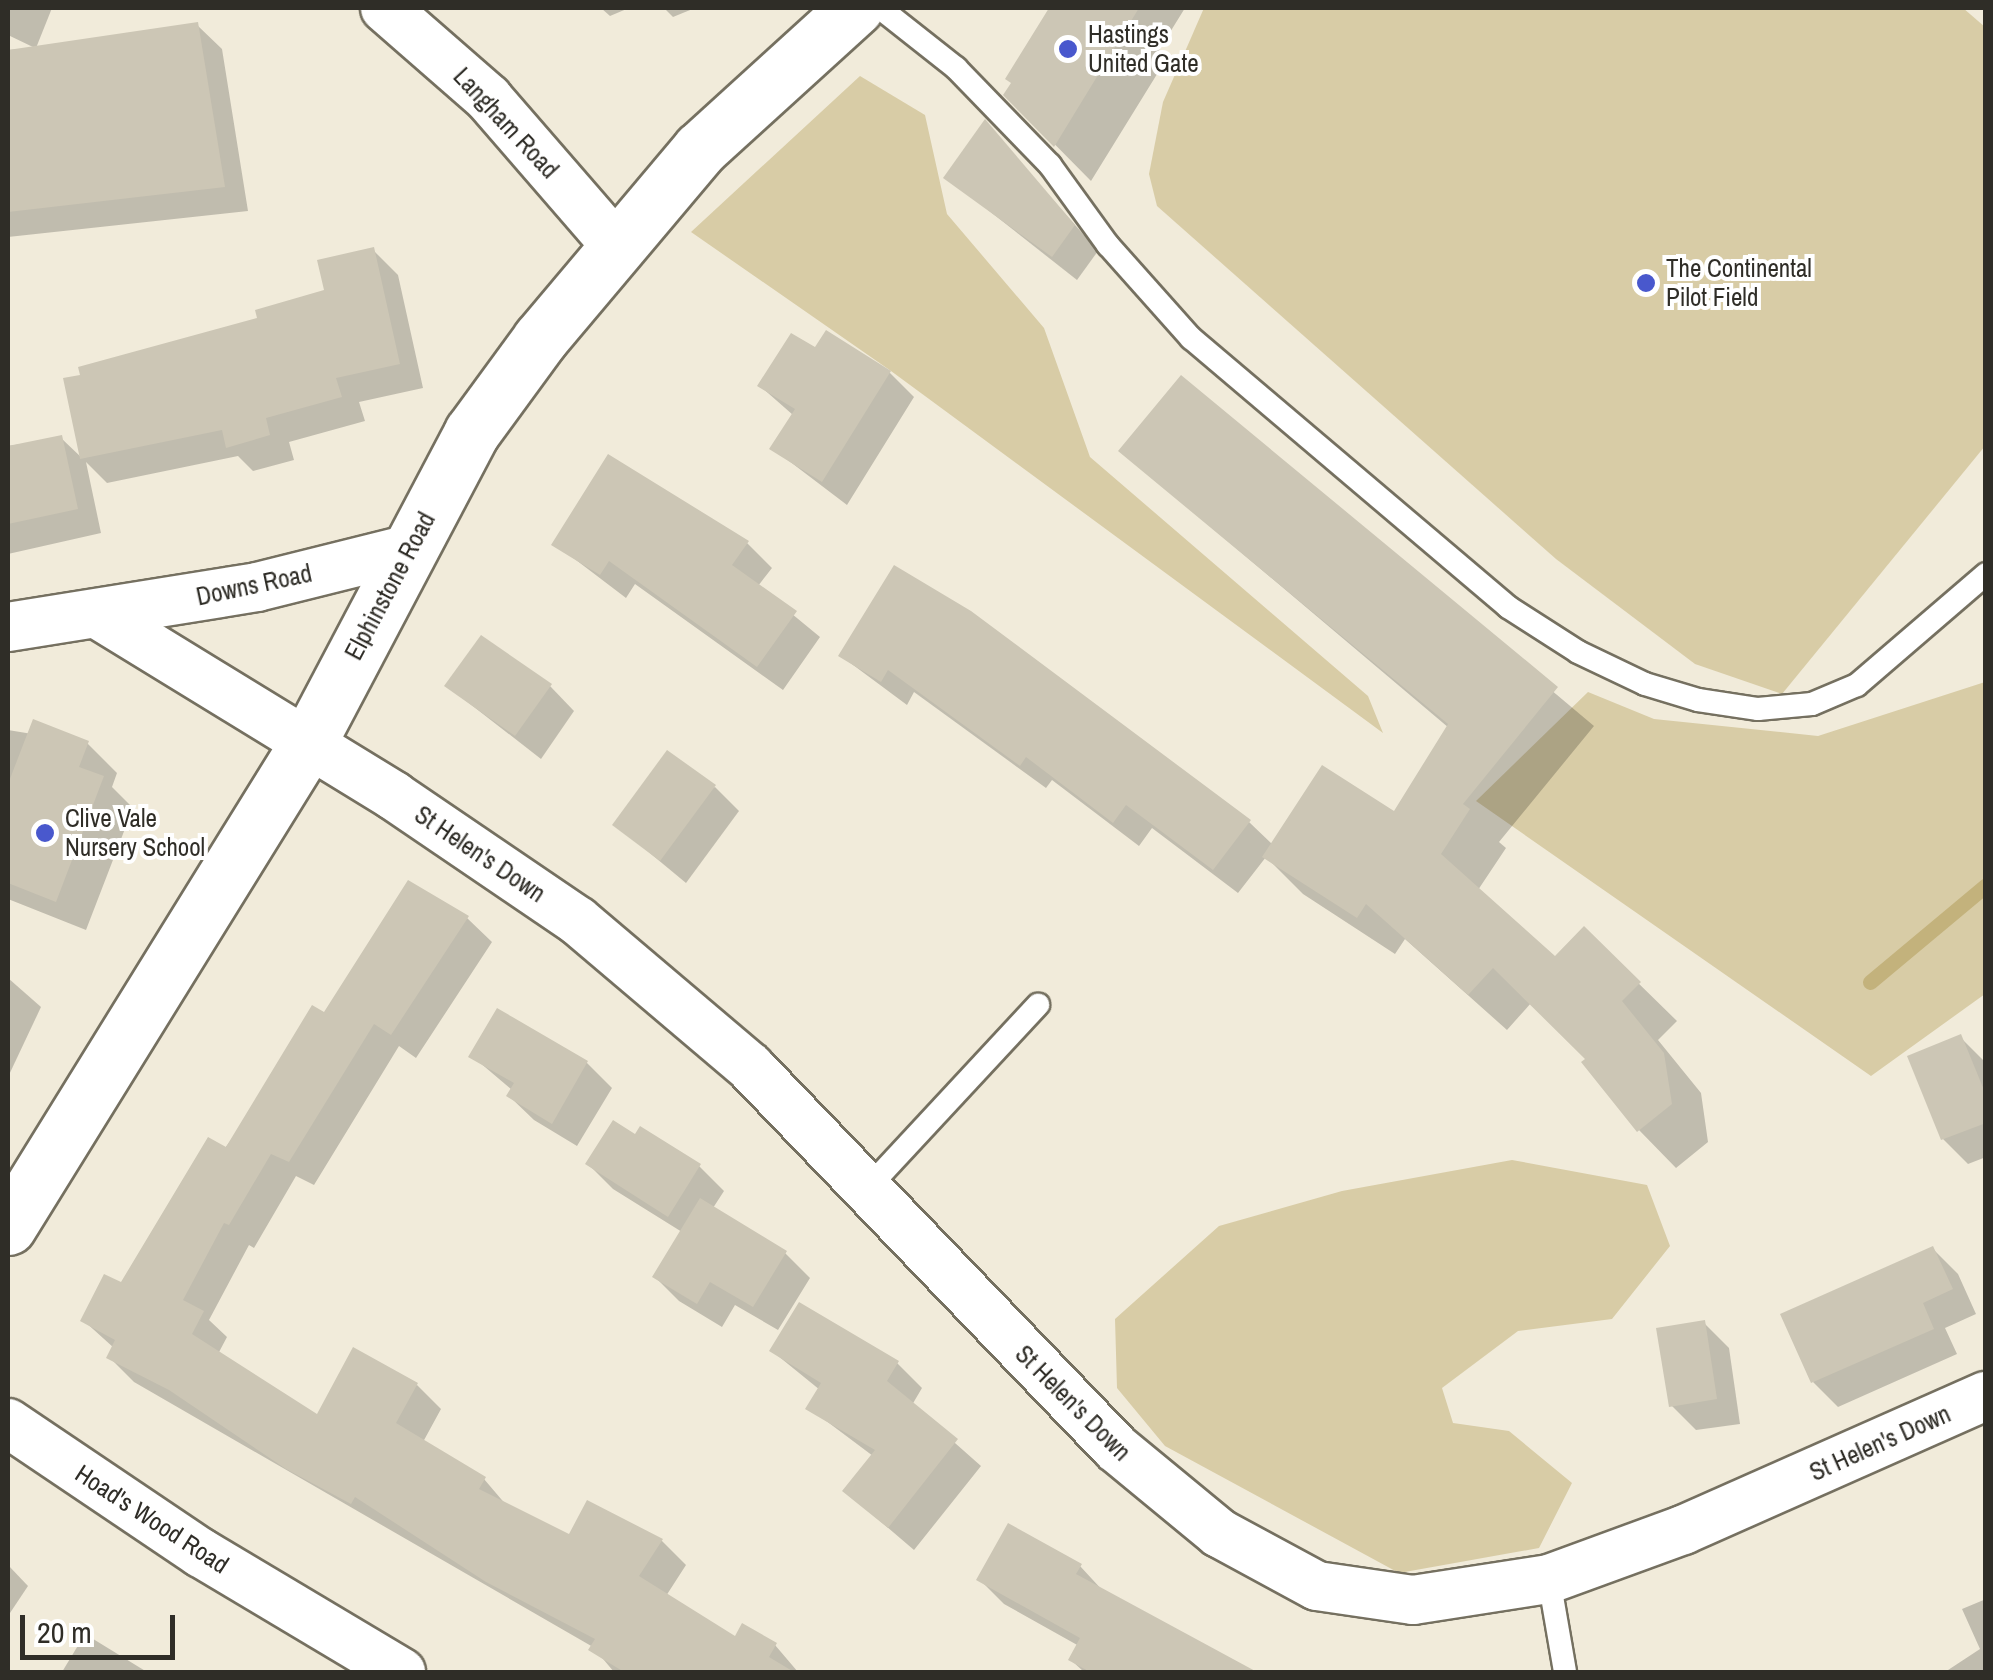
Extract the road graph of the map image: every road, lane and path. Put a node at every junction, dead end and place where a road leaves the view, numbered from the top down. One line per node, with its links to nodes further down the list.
1 (385, 8): 4 (street, Langham Road)
2 (855, 8): 4 (street, Elphinstone Road)
3 (880, 8): 6 (lane)
4 (618, 248): 5 (street, Elphinstone Road)
5 (409, 549): 7 (street, Downs Road); 9 (street, Elphinstone Road)
6 (1986, 574)
7 (99, 615): 8 (street, Downs Road); 9 (street)
8 (8, 627)
9 (309, 742): 11 (street, St Helen's Down); 12 (street, Elphinstone Road)
10 (1038, 1006): 11 (lane)
11 (866, 1190): 15 (street, St Helen's Down)
12 (8, 1227)
13 (1986, 1396): 15 (street, St Helen's Down)
14 (8, 1422): 16 (street, Hoad's Wood Road)
15 (1549, 1579): 17 (lane)
16 (401, 1672)
17 (1565, 1672)

